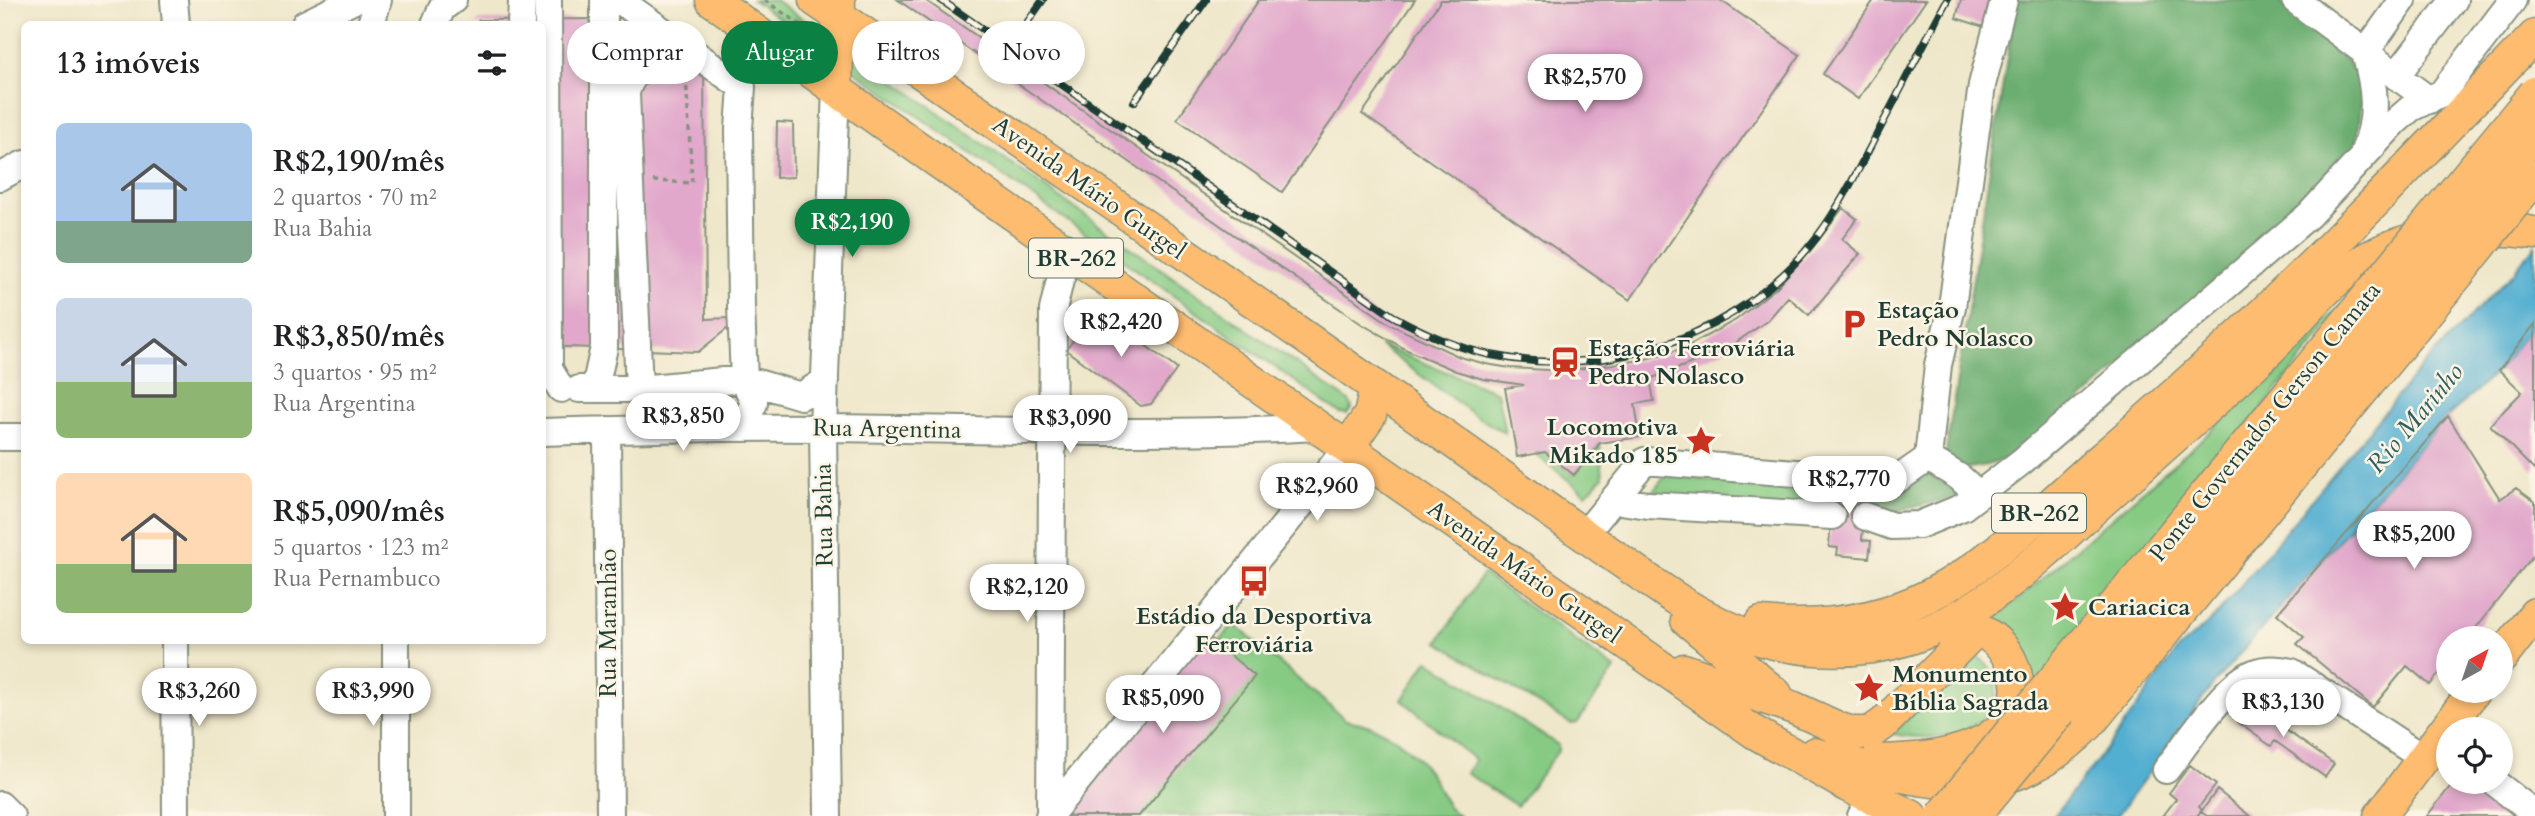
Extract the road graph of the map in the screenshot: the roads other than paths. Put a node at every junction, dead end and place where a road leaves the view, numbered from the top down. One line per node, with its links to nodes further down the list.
1 (174, 0): 16 (street)
2 (354, 0): 17 (street)
3 (380, 0): 18 (street); 19 (street)
4 (453, 0): 20 (street)
5 (522, 0): 21 (street)
6 (548, 0): 41 (street)
7 (604, 0): 42 (street)
8 (619, 0): 22 (street)
9 (712, 0): 28 (main road, Avenida Mário Gurgel / BR-262)
10 (2004, 0): 53 (street)
11 (2295, 0): 24 (street)
12 (2403, 0): 24 (street)
13 (2454, 0): 26 (street)
14 (2513, 0): 30 (street)
15 (831, 5): 28 (main road); 40 (main road, Avenida Mário Gurgel / BR-262)
16 (176, 21)
17 (311, 21)
18 (372, 21)
19 (383, 21)
20 (436, 21)
21 (521, 21)
22 (650, 21)
23 (2535, 36): 62 (main road, BR-262)
24 (2365, 53): 26 (street); 32 (street)
25 (707, 62): 38 (street)
26 (2396, 76): 30 (street)
27 (629, 84): 43 (street)
28 (836, 88): 37 (main road, Avenida Mário Gurgel / BR-262); 39 (street, Rua Bahia)
29 (2535, 93): 85 (main road, Ponte Governador Gerson Camata, bridge)
30 (2429, 100): 32 (street)
31 (2535, 134): 86 (main road, Ponte Governador Gerson Camata, bridge)
32 (2360, 161): 56 (street)
33 (21, 166): 34 (street)
34 (0, 177)
35 (2535, 177): 72 (main road, BR-262, bridge)
36 (2535, 233): 64 (main road)
37 (1071, 254): 44 (main road, Avenida Mário Gurgel / BR-262); 49 (street)
38 (744, 379): 39 (street); 43 (street); 45 (street)
39 (825, 381): 46 (street, Rua Bahia)
40 (1376, 388): 52 (main road); 60 (main road, Avenida Mário Gurgel / BR-262)
41 (552, 389): 42 (street)
42 (595, 389): 43 (street)
43 (639, 389)
44 (1316, 427): 49 (street, Rua Argentina); 52 (main road, Avenida Mário Gurgel / BR-262)
45 (742, 428): 46 (street, Rua Argentina); 47 (street, Rua Argentina)
46 (823, 428): 49 (street, Rua Argentina); 82 (street, Rua Bahia)
47 (607, 430): 48 (street, Rua Argentina); 81 (street, Rua Maranhão)
48 (546, 432)
49 (1051, 432): 83 (street)
50 (0, 437): 51 (street)
51 (21, 437)
52 (1347, 448): 68 (main road, Avenida Mário Gurgel / BR-262); 83 (street)
53 (1928, 458): 55 (street); 56 (street)
54 (1833, 476): 57 (street)
55 (1867, 480)
56 (1979, 495): 59 (street)
57 (1613, 500): 58 (street); 60 (street)
58 (1832, 516)
59 (1864, 516)
60 (1584, 535): 61 (main road, Avenida Mário Gurgel / BR-262)
61 (1644, 577): 62 (main road, Avenida Mário Gurgel / BR-262); 69 (main road)
62 (1670, 596): 64 (main road)
63 (2535, 614): 65 (main road)
64 (1955, 624): 69 (main road); 72 (main road)
65 (2513, 642)
66 (175, 644): 79 (street)
67 (396, 644): 80 (street)
68 (1647, 657): 69 (main road); 70 (main road, Avenida Mário Gurgel / BR-262)
69 (1794, 708)
70 (1754, 732): 72 (main road, BR-262); 76 (main road)
71 (2436, 748): 73 (street); 87 (main road)
72 (1847, 762)
73 (2166, 770)
74 (2509, 794): 77 (street)
75 (0, 805): 78 (street)
76 (1866, 807): 84 (main road)
77 (2535, 814)
78 (11, 816)
79 (176, 816)
80 (397, 816)
81 (610, 816)
82 (828, 816)
83 (1049, 816)
84 (1911, 816)
85 (1942, 816)
86 (1974, 816)
87 (2380, 816)

